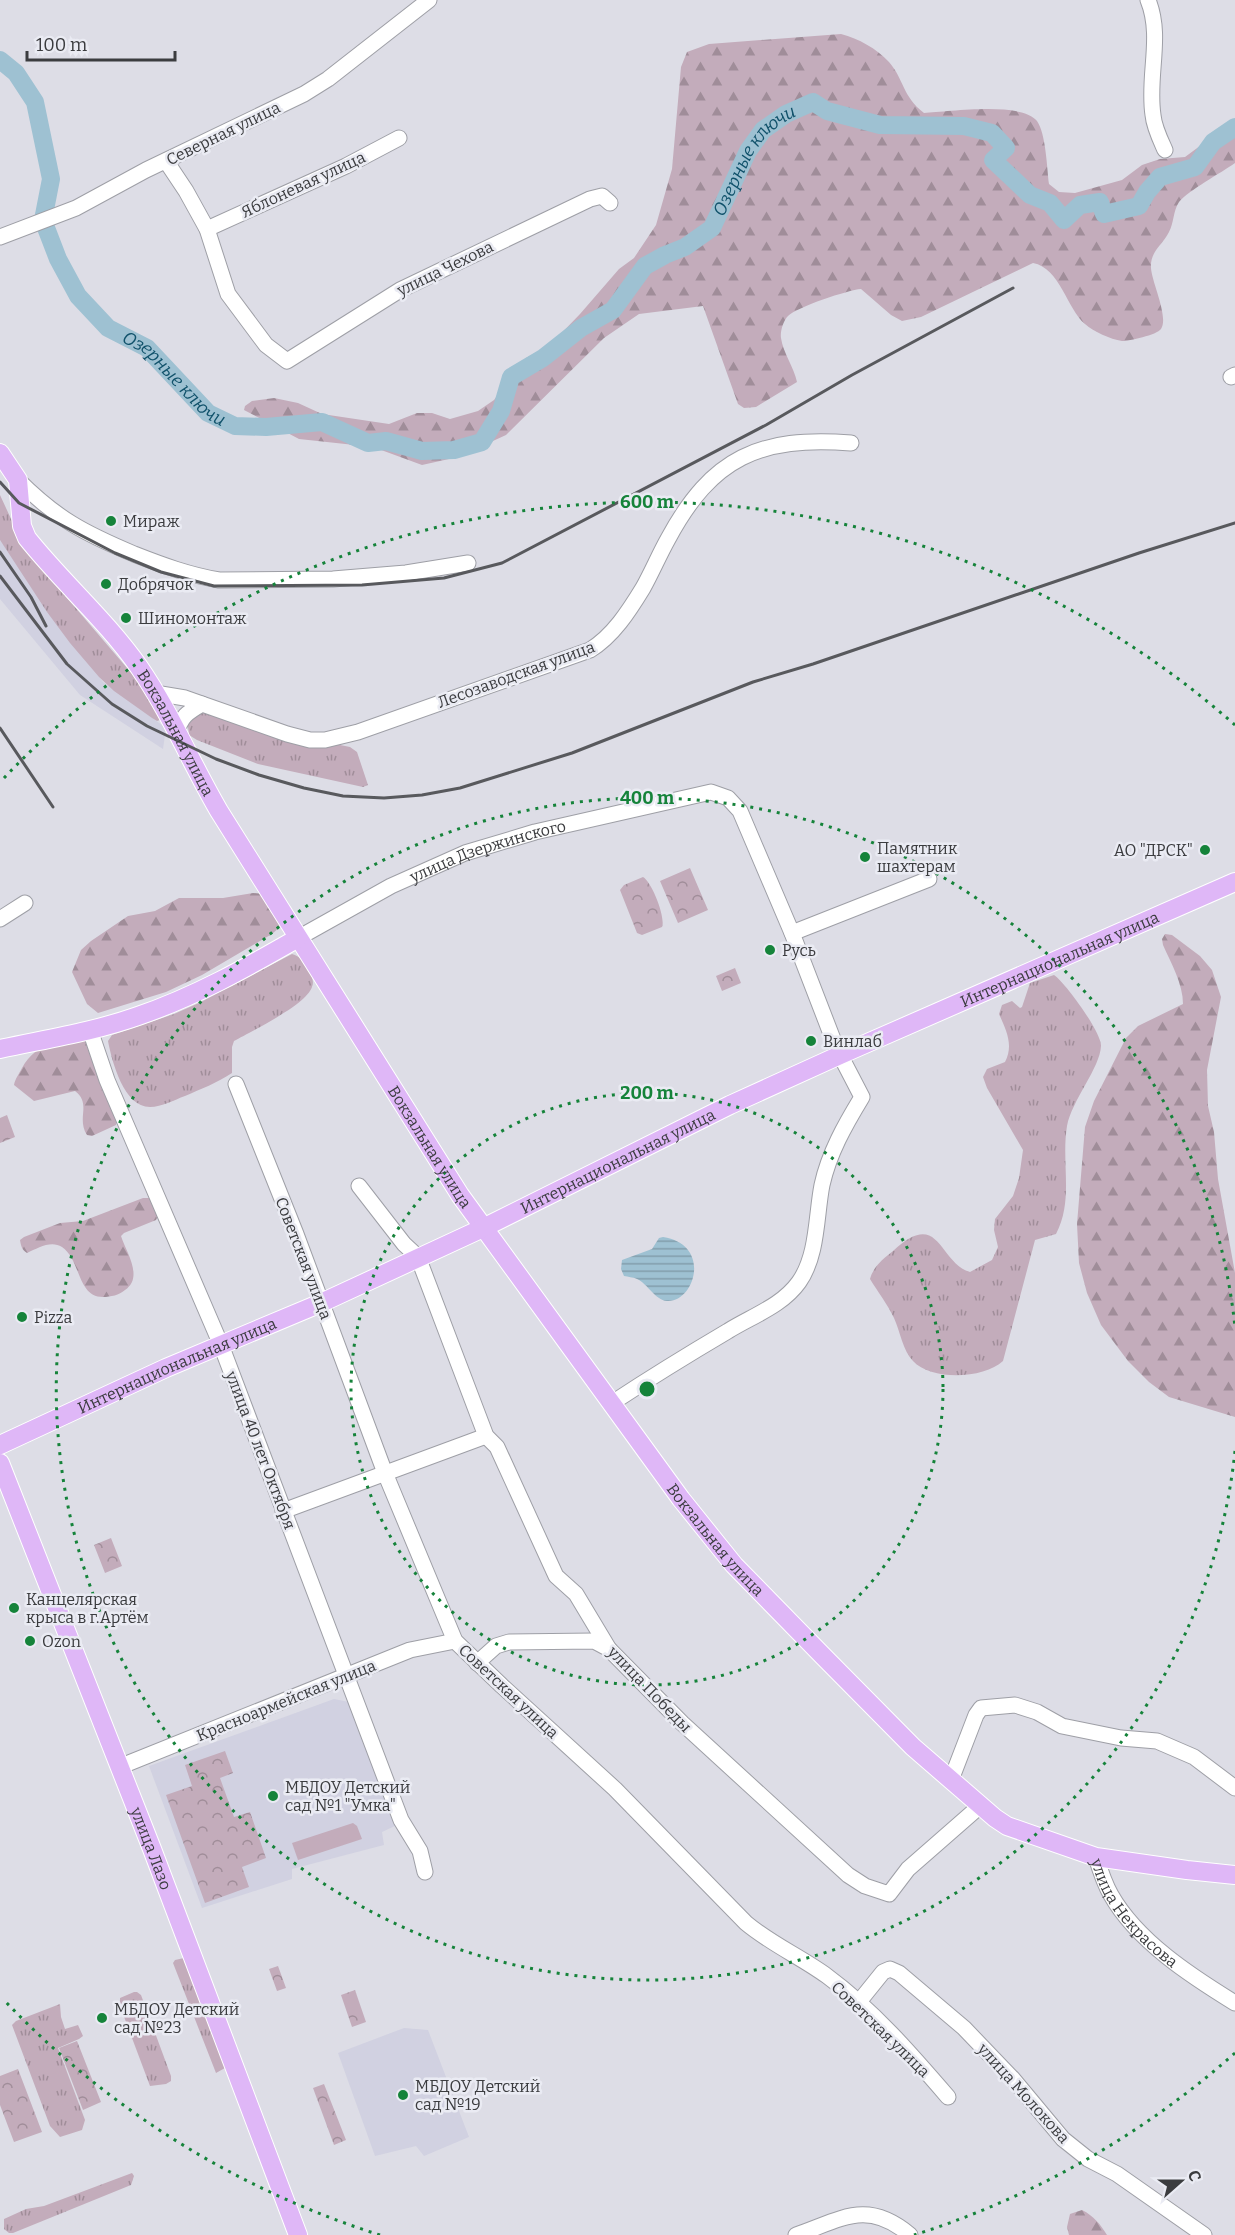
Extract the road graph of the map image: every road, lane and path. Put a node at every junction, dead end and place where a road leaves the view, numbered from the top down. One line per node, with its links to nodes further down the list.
1 (429, 0): 5 (street, Северная улица)
2 (1148, 0): 4 (street)
3 (399, 138): 7 (street, Яблоневая улица)
4 (1165, 150)
5 (166, 161): 7 (street); 8 (street, Северная улица)
6 (610, 203): 7 (street, улица Чехова)
7 (207, 229)
8 (0, 237)
9 (851, 443): 14 (street, Лесозаводская улица)
10 (0, 453): 11 (main road, Вокзальная улица)
11 (18, 480): 12 (street); 13 (main road, Вокзальная улица)
12 (468, 563)
13 (155, 693): 14 (street, Лесозаводская улица); 15 (main road, Вокзальная улица)
14 (202, 704): 15 (street)
15 (177, 733): 21 (main road, Вокзальная улица)
16 (929, 879): 20 (street)
17 (1235, 882): 24 (main road, Интернациональная улица)
18 (25, 903): 19 (street)
19 (0, 919)
20 (792, 933): 21 (street, улица Дзержинского); 24 (street, улица Дзержинского)
21 (298, 938): 22 (main road, улица Дзержинского); 27 (main road, Вокзальная улица)
22 (90, 1030): 23 (main road, улица Дзержинского); 30 (street, улица 40 лет Октября)
23 (0, 1049)
24 (840, 1055): 27 (main road, Интернациональная улица); 31 (street, улица Дзержинского)
25 (237, 1084): 29 (street, Советская улица)
26 (359, 1186): 28 (street, улица Победы)
27 (483, 1228): 28 (main road, Интернациональная улица); 31 (main road, Вокзальная улица)
28 (418, 1257): 29 (main road, Интернациональная улица); 32 (street, улица Победы)
29 (321, 1304): 30 (main road, Интернациональная улица); 35 (street, Советская улица)
30 (221, 1345): 33 (main road, Интернациональная улица); 36 (street, улица 40 лет Октября)
31 (612, 1403): 42 (main road, Вокзальная улица)
32 (486, 1436): 35 (street); 38 (street, улица Победы)
33 (0, 1445)
34 (0, 1463): 41 (main road, улица Лазо)
35 (385, 1473): 36 (street); 37 (street, Советская улица)
36 (283, 1511): 40 (street, улица 40 лет Октября)
37 (455, 1641): 39 (street, Советская улица); 40 (street, Красноармейская улица)
38 (609, 1649): 39 (street); 44 (street, улица Победы)
39 (477, 1663): 48 (street, Советская улица)
40 (348, 1676): 41 (street, Красноармейская улица); 46 (street, улица 40 лет Октября)
41 (119, 1767): 51 (main road, улица Лазо)
42 (951, 1780): 43 (street); 44 (main road, Вокзальная улица)
43 (1235, 1788)
44 (980, 1806): 45 (main road, Вокзальная улица)
45 (1096, 1857): 47 (main road, улица Некрасова); 49 (street, улица Некрасова)
46 (425, 1872)
47 (1235, 1875)
48 (858, 2002): 50 (street, Советская улица); 54 (street, улица Молокова)
49 (1235, 2003)
50 (948, 2097)
51 (298, 2235)
52 (796, 2235): 53 (street)
53 (910, 2235)
54 (1204, 2235)

